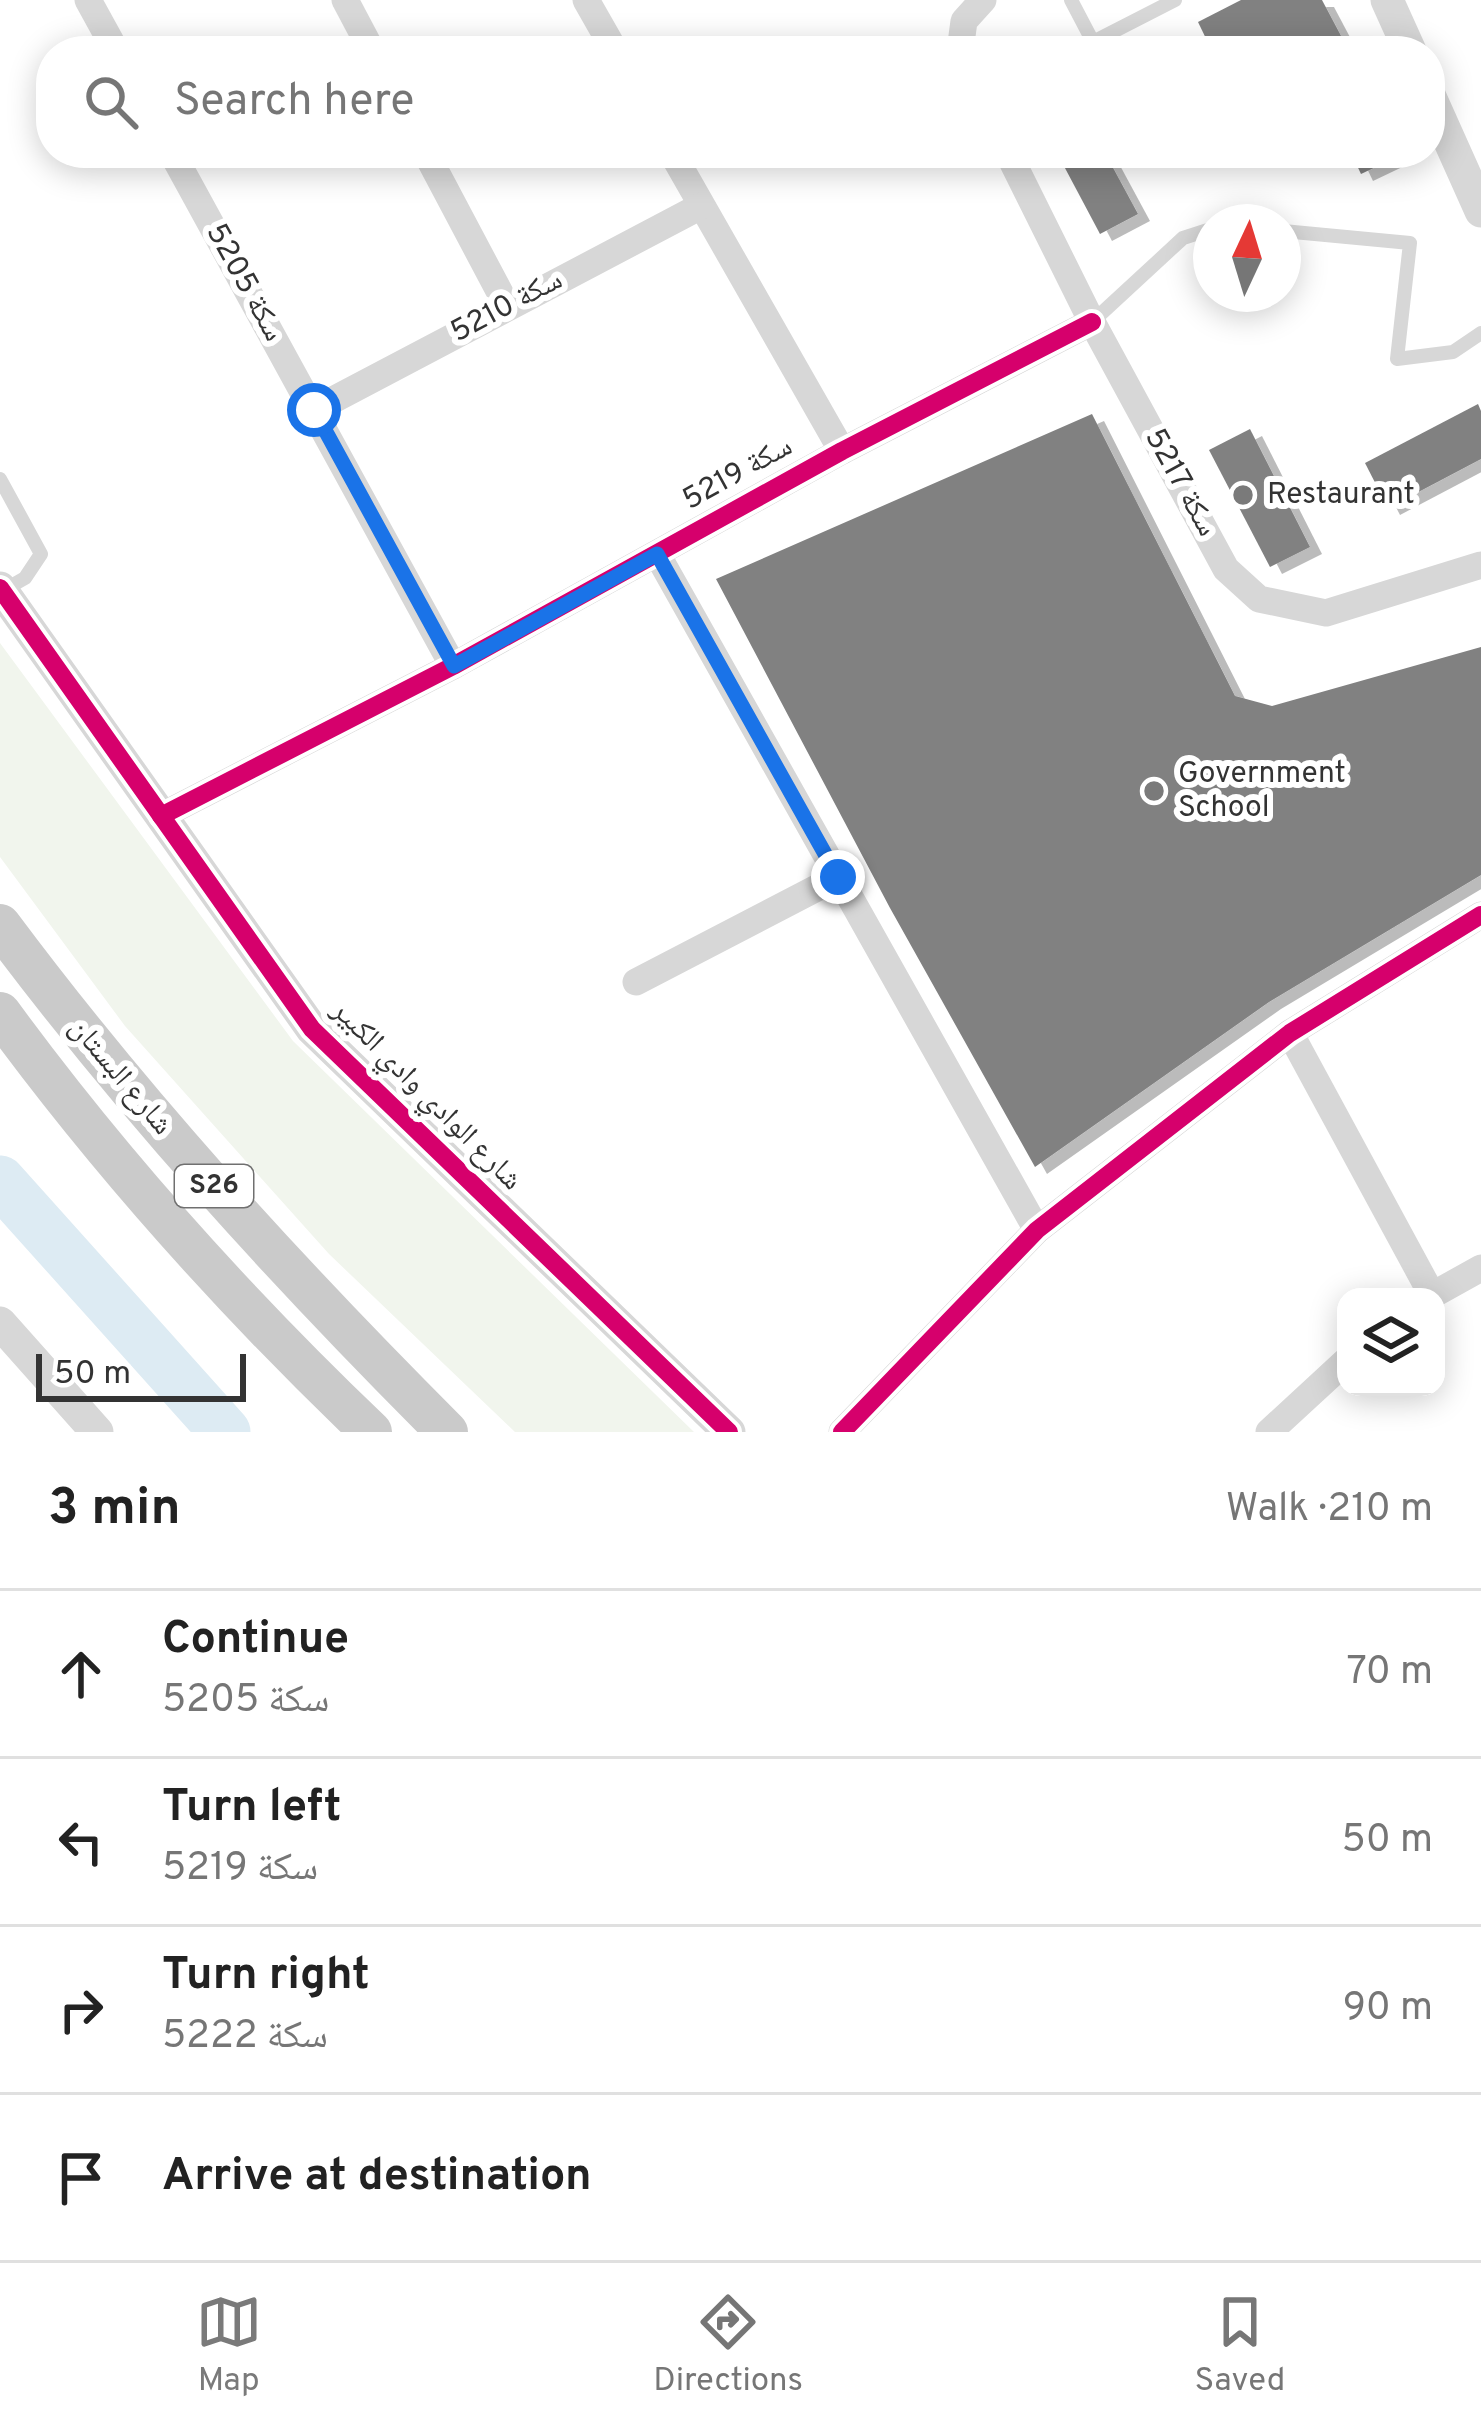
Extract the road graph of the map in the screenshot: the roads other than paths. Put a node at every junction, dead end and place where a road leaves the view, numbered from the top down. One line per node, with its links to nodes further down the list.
1 (88, 0): 8 (street)
2 (345, 0): 9 (street)
3 (586, 0): 10 (street)
4 (983, 0): 11 (street)
5 (1071, 0): 12 (lane)
6 (1175, 0): 13 (lane)
7 (1387, 0): 14 (street)
8 (108, 36)
9 (364, 36)
10 (606, 36)
11 (962, 36)
12 (1090, 36)
13 (1105, 36)
14 (1403, 36)
15 (1445, 131): 21 (street)
16 (180, 168): 27 (street, سكة 5205)
17 (434, 168): 24 (street)
18 (680, 168): 20 (street)
19 (1015, 168): 25 (street, سكة 5217)
20 (701, 206): 24 (street, سكة 5210); 28 (street)
21 (1481, 211)
22 (1301, 233): 26 (lane)
23 (1193, 235): 25 (lane)
24 (507, 306): 27 (street, سكة 5210)
25 (1092, 322): 28 (street, سكة 5219); 31 (street, سكة 5217)
26 (1481, 333)
27 (314, 410): 33 (street, سكة 5205)
28 (842, 451): 30 (street, سكة 5219)
29 (0, 479): 32 (lane)
30 (657, 554): 33 (street, سكة 5219); 35 (street)
31 (1481, 565)
32 (1, 589): 34 (street, شارع الوادي وادي الكبير)
33 (454, 666): 34 (street, سكة 5219)
34 (161, 816): 50 (street, شارع الوادي وادي الكبير)
35 (838, 877): 38 (street); 41 (street)
36 (1481, 915): 40 (street)
37 (0, 925): 49 (main road, شارع البستان / S26)
38 (636, 982)
39 (0, 1013): 48 (main road, شارع البستان / S26)
40 (1290, 1033): 41 (street); 43 (street)
41 (1036, 1230): 51 (street)
42 (1481, 1268): 44 (street)
43 (1427, 1288)
44 (1445, 1288)
45 (0, 1323): 47 (street)
46 (1337, 1369): 52 (street)
47 (97, 1432)
48 (371, 1432)
49 (447, 1432)
50 (729, 1432)
51 (842, 1432)
52 (1269, 1432)

